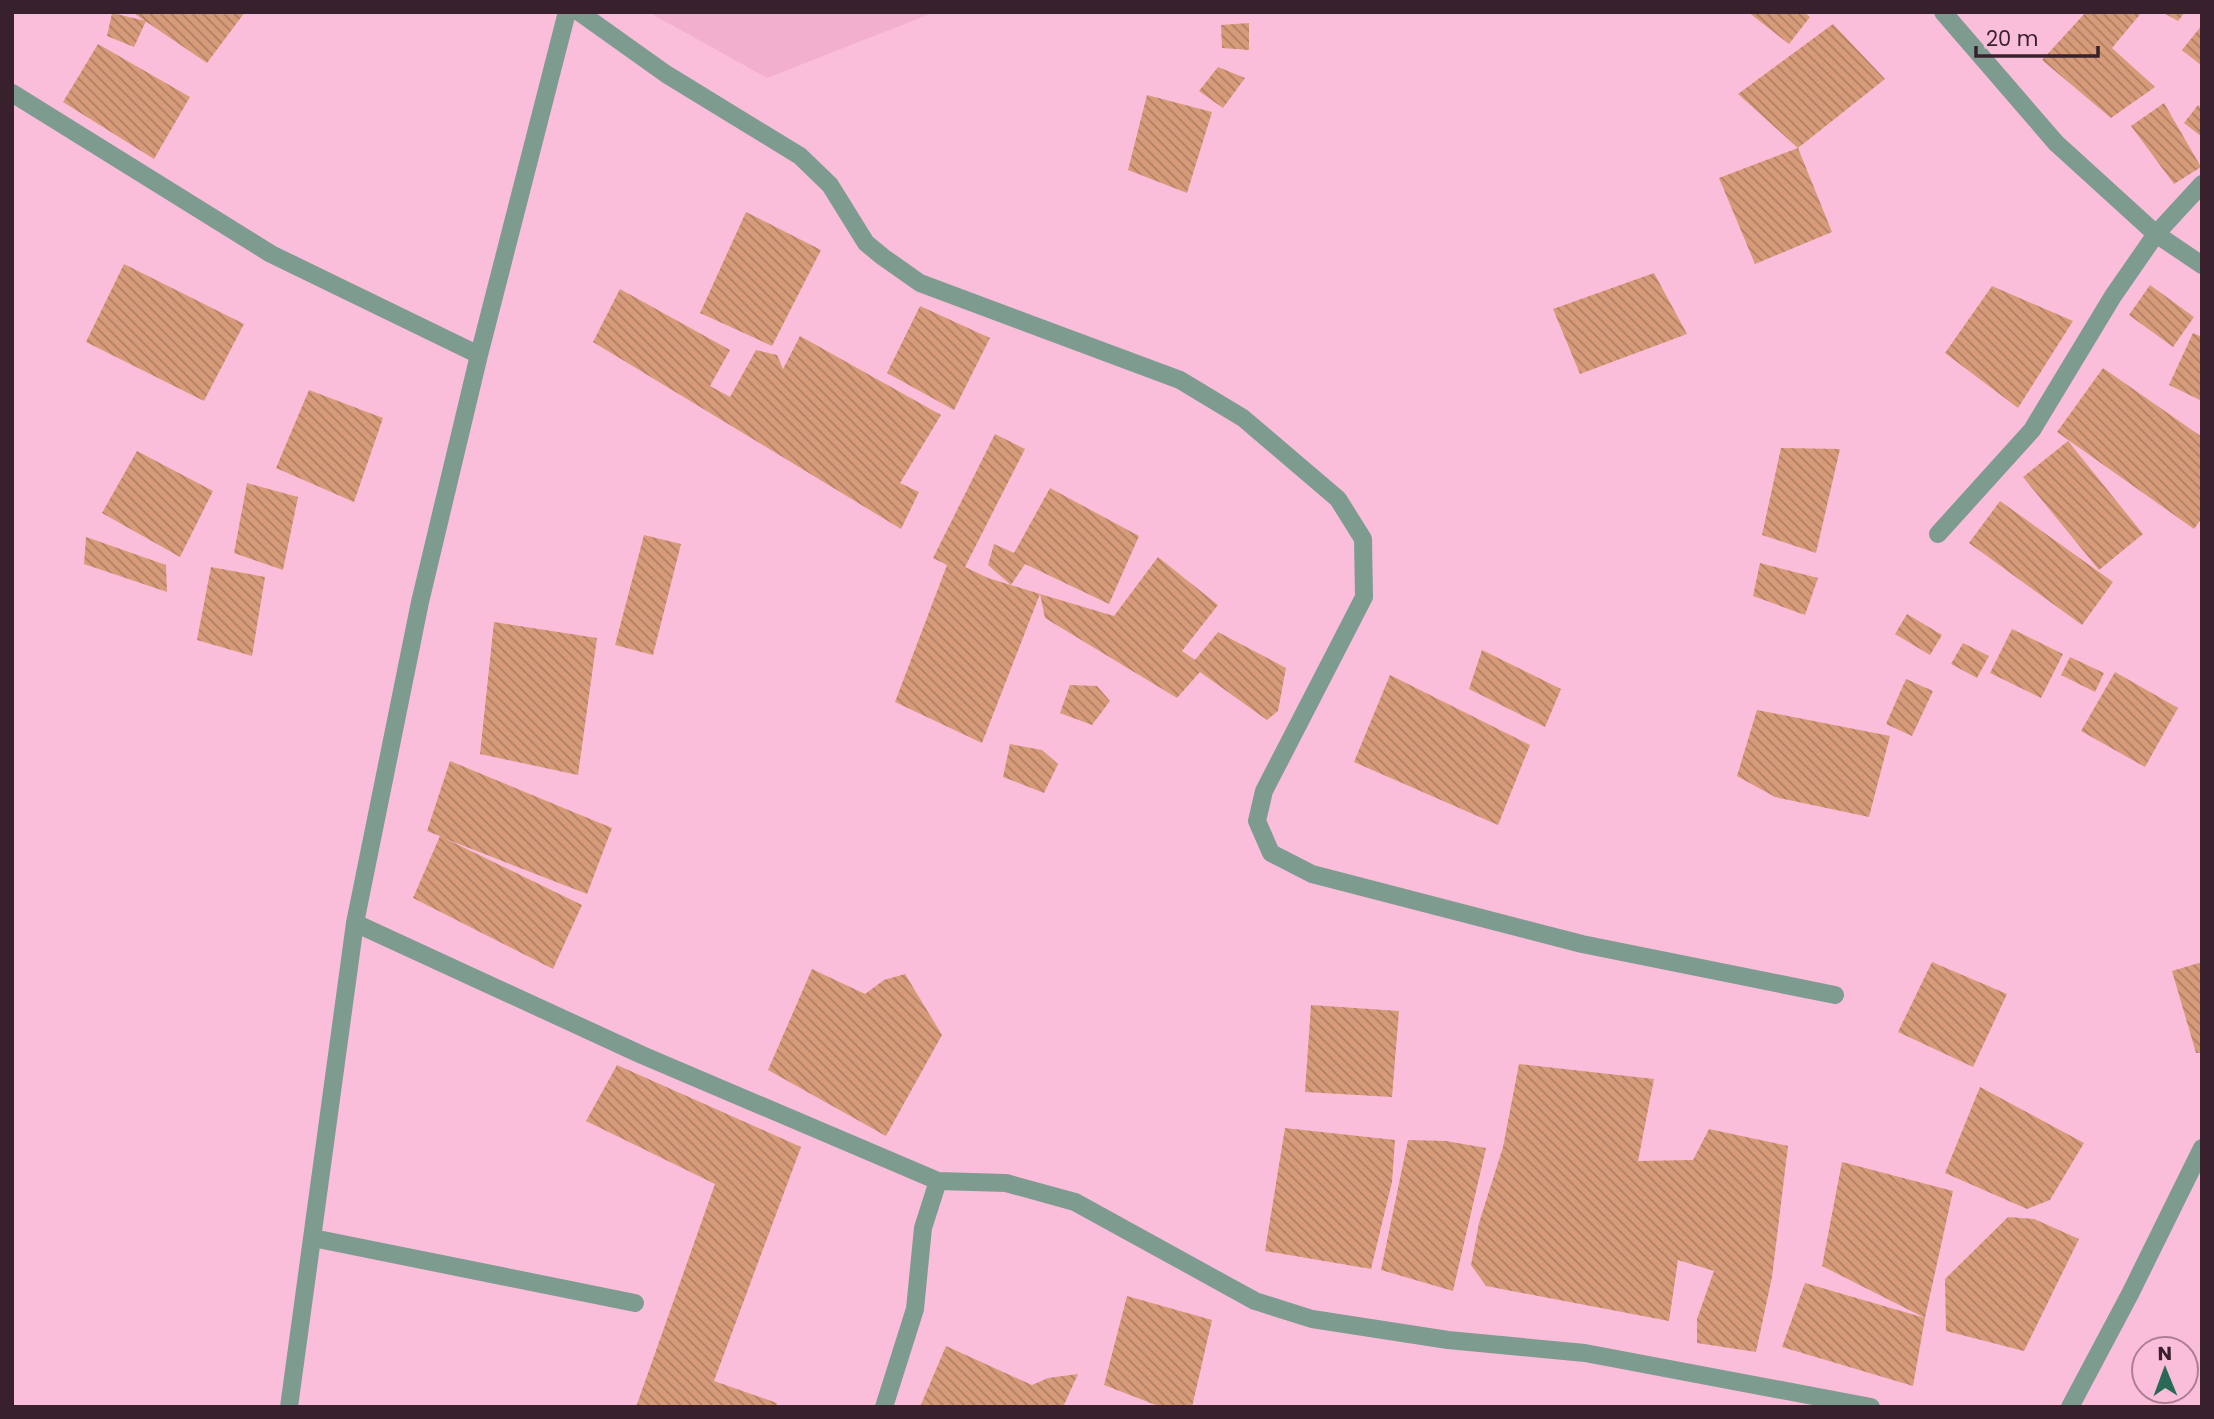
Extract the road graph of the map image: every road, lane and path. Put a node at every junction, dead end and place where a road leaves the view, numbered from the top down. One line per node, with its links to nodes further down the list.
1 (567, 12): 8 (street)
2 (579, 12): 11 (street)
3 (1943, 12): 6 (street)
4 (12, 93): 8 (street)
5 (2202, 184): 6 (street)
6 (2156, 234): 7 (street); 9 (street)
7 (2202, 265)
8 (479, 355): 10 (street)
9 (1938, 534)
10 (355, 923): 13 (street); 14 (street)
11 (1835, 995)
12 (2202, 1148): 19 (street)
13 (938, 1181): 17 (street); 18 (street)
14 (313, 1238): 15 (street); 16 (street)
15 (635, 1303)
16 (289, 1407)
17 (884, 1407)
18 (1871, 1407)
19 (2070, 1407)

